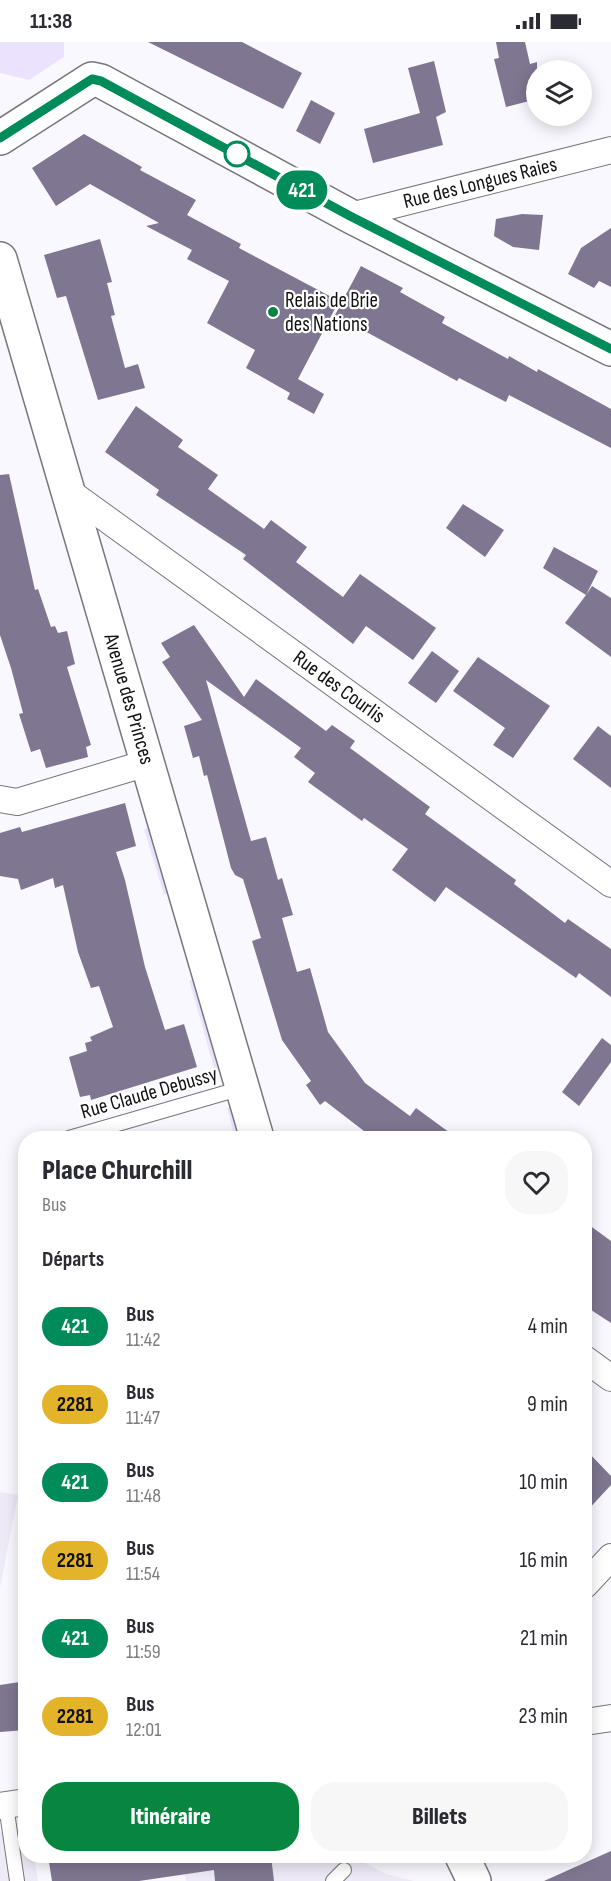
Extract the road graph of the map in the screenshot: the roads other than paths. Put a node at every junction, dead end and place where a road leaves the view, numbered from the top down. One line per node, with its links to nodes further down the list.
1 (0, 138): 3 (main road)
2 (611, 150): 3 (street, Rue des Longues Raies)
3 (350, 216): 5 (main road)
4 (0, 259): 6 (main road, Avenue des Princes)
5 (611, 350)
6 (68, 491): 7 (main road, Avenue des Princes); 9 (street, Rue des Courlis)
7 (147, 763): 8 (street); 10 (main road, Avenue des Princes)
8 (0, 799)
9 (611, 884)
10 (242, 1088): 11 (lane, Rue Claude Debussy); 12 (main road, Avenue des Princes)
11 (93, 1131)
12 (255, 1131)
13 (592, 1364): 14 (street)
14 (611, 1378)
15 (611, 1557): 16 (street)
16 (592, 1577)
17 (611, 1718): 18 (street)
18 (592, 1721)
19 (11, 1804): 23 (lane)
20 (465, 1863): 25 (main road)
21 (485, 1863): 26 (main road)
22 (344, 1870): 24 (lane)
23 (17, 1881)
24 (333, 1881)
25 (474, 1881)
26 (489, 1881)

